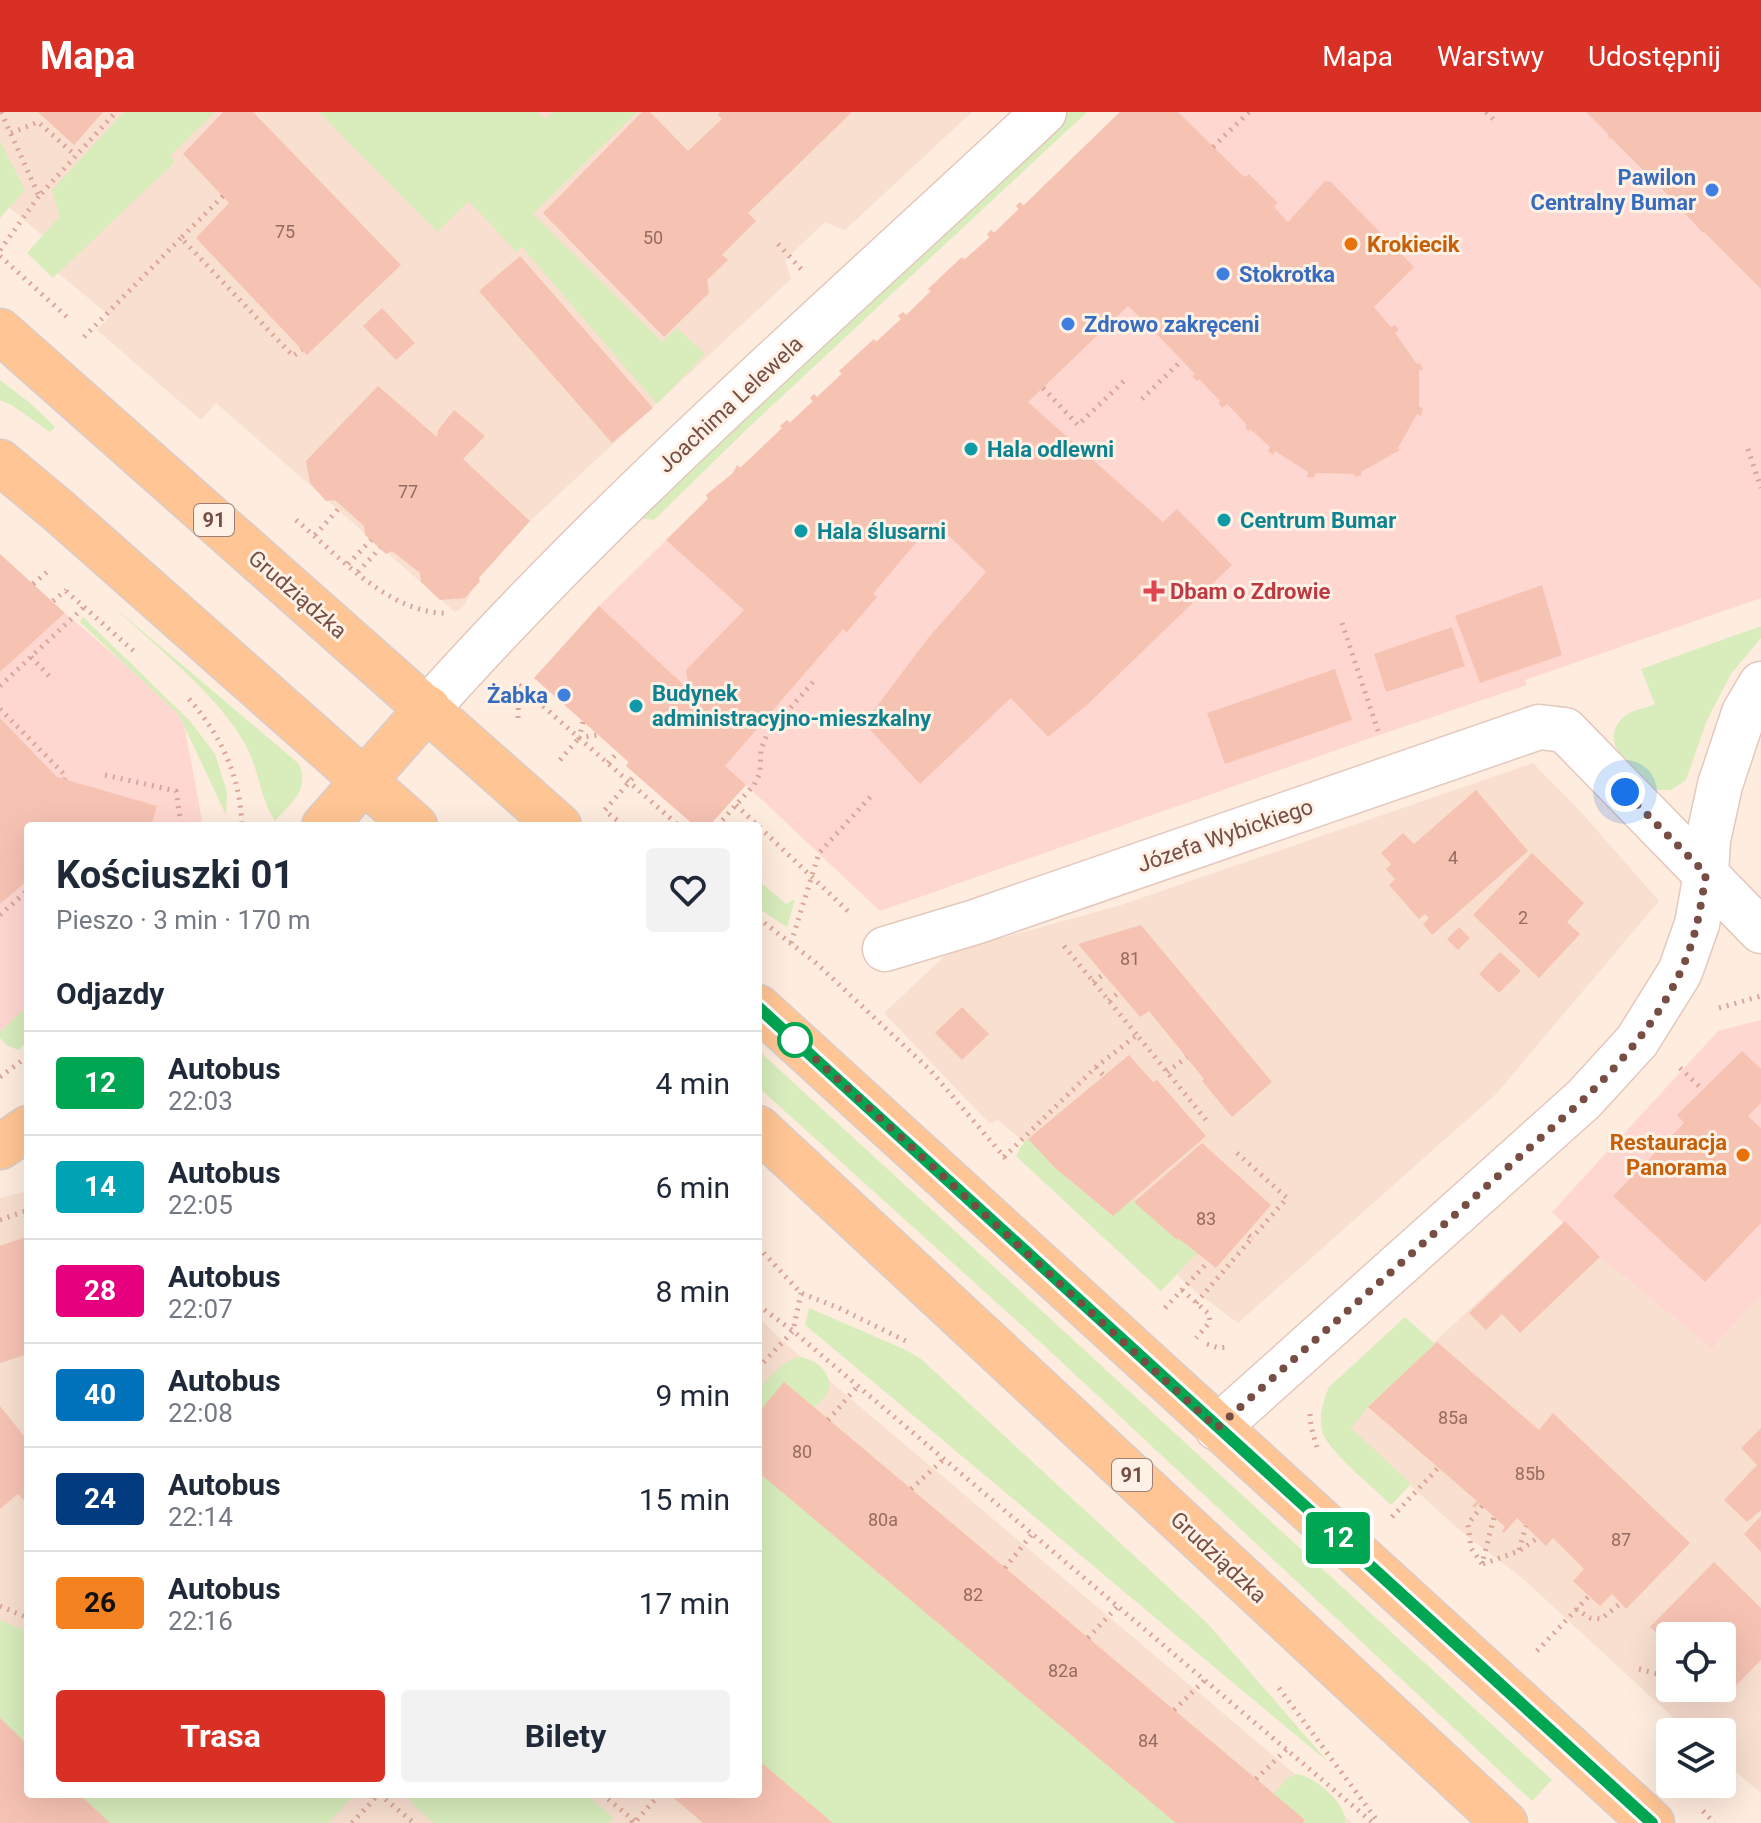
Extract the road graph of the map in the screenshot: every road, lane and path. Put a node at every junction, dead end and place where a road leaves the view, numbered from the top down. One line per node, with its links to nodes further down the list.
1 (1, 112): 7 (path)
2 (116, 112): 9 (path)
3 (1044, 112): 41 (street, Joachima Lelewela)
4 (1249, 112): 8 (path)
5 (1486, 112): 6 (path)
6 (1493, 119)
7 (11, 133): 9 (path); 10 (path)
8 (1213, 147)
9 (76, 156): 10 (path)
10 (39, 196): 14 (path)
11 (223, 196): 12 (path)
12 (181, 238): 19 (path); 21 (path)
13 (778, 244): 15 (path)
14 (0, 253): 16 (path)
15 (791, 255)
16 (70, 320)
17 (77, 329): 19 (path)
18 (0, 331): 50 (main road, Grudziądzka / 91)
19 (84, 337): 20 (path)
20 (96, 347)
21 (302, 350)
22 (1182, 360): 25 (path)
23 (1124, 381): 24 (path)
24 (1043, 388)
25 (1142, 399)
26 (1748, 449): 28 (path)
27 (0, 462): 63 (main road)
28 (1761, 488)
29 (341, 506): 31 (path)
30 (292, 516): 31 (path)
31 (315, 535): 34 (path)
32 (371, 540): 34 (path)
33 (380, 548): 36 (path)
34 (348, 564): 36 (path)
35 (47, 572): 37 (path)
36 (358, 572): 41 (path)
37 (33, 584)
38 (66, 590): 39 (path)
39 (53, 601)
40 (1342, 623): 55 (path)
41 (495, 633): 47 (path); 50 (street, Joachima Lelewela)
42 (140, 656): 43 (path)
43 (31, 657): 44 (path); 48 (path)
44 (51, 678)
45 (813, 682): 67 (path)
46 (1761, 684): 79 (street)
47 (519, 685): 53 (path); 56 (path)
48 (0, 686)
49 (185, 695): 70 (path)
50 (428, 708): 63 (main road); 73 (main road, Grudziądzka / 91)
51 (0, 709): 62 (path)
52 (583, 722): 56 (path)
53 (520, 727)
54 (598, 735): 56 (path)
55 (1379, 735)
56 (579, 738): 58 (path); 59 (path)
57 (618, 752): 58 (path)
58 (608, 763): 64 (path)
59 (554, 767)
60 (636, 774): 64 (path)
61 (105, 775): 69 (path)
62 (65, 779)
63 (362, 780): 71 (main road); 72 (main road)
64 (629, 782): 68 (path); 75 (path)
65 (873, 794): 80 (path)
66 (594, 802): 68 (path)
67 (736, 805): 76 (path); 77 (path)
68 (604, 810): 74 (path)
69 (180, 822)
70 (241, 822)
71 (327, 822)
72 (410, 822)
73 (555, 822)
74 (620, 822)
75 (674, 822)
76 (721, 822)
77 (754, 822)
78 (762, 829): 80 (path)
79 (1706, 874): 84 (street); 87 (street, Józefa Wybickiego); 127 (street)
80 (812, 875): 85 (path); 87 (path)
81 (24, 894): 82 (path)
82 (0, 915)
83 (762, 921): 85 (path)
84 (1761, 931)
85 (791, 943): 109 (path)
86 (1063, 945): 89 (path)
87 (885, 949)
88 (1104, 974): 89 (path)
89 (1093, 982): 91 (path)
90 (1119, 992): 91 (path)
91 (1109, 1001): 93 (path)
92 (762, 1011): 130 (main road)
93 (1137, 1035): 97 (path); 98 (path)
94 (1187, 1057): 98 (path)
95 (24, 1059): 100 (path)
96 (1673, 1062): 101 (path)
97 (1096, 1067): 99 (path); 102 (path)
98 (1167, 1072): 104 (path)
99 (1104, 1076)
100 (0, 1077)
101 (1703, 1090)
102 (1055, 1107): 103 (path); 109 (path)
103 (1060, 1113)
104 (1207, 1121)
105 (24, 1131): 107 (main road)
106 (762, 1132): 166 (main road, Grudziądzka / 91)
107 (0, 1147)
108 (1237, 1153): 114 (path)
109 (1004, 1157): 110 (path)
110 (1014, 1168)
111 (24, 1211): 112 (path)
112 (0, 1220)
113 (1246, 1233): 114 (path)
114 (1252, 1238): 119 (path)
115 (762, 1251): 118 (path)
116 (1208, 1262): 117 (path)
117 (1182, 1290): 119 (path); 121 (path)
118 (801, 1293): 122 (path); 125 (path)
119 (1196, 1303): 124 (path)
120 (762, 1308): 122 (path)
121 (1170, 1319)
122 (793, 1331): 126 (path); 128 (path)
123 (1187, 1333): 124 (path)
124 (1195, 1339): 127 (path)
125 (924, 1350)
126 (762, 1364)
127 (1276, 1374): 130 (street)
128 (858, 1386): 129 (path); 131 (path)
129 (828, 1420)
130 (1217, 1428): 167 (main road)
131 (944, 1459): 133 (path); 138 (path)
132 (1438, 1468): 136 (path)
133 (911, 1489)
134 (1482, 1506): 141 (path)
135 (1494, 1517): 141 (path)
136 (1390, 1518)
137 (1526, 1526): 140 (path)
138 (1032, 1534): 142 (path); 146 (path)
139 (1539, 1537): 140 (path)
140 (1519, 1551): 141 (path)
141 (1482, 1564)
142 (1005, 1568)
143 (1589, 1596): 147 (path)
144 (1621, 1603): 147 (path)
145 (0, 1606): 148 (path)
146 (1118, 1606): 149 (path); 153 (path)
147 (1576, 1609): 150 (path)
148 (24, 1616)
149 (1088, 1638)
150 (1536, 1652)
151 (1639, 1669): 152 (path)
152 (1656, 1673)
153 (1205, 1680): 155 (path); 156 (path)
154 (1273, 1681): 165 (path)
155 (1174, 1710)
156 (1287, 1749): 157 (path); 165 (path)
157 (1256, 1779)
158 (375, 1798): 162 (path)
159 (384, 1798): 163 (path)
160 (606, 1798): 164 (path)
161 (656, 1798): 164 (path)
162 (352, 1823)
163 (414, 1823)
164 (634, 1823)
165 (1376, 1823)
166 (1505, 1823)
167 (1652, 1823)

